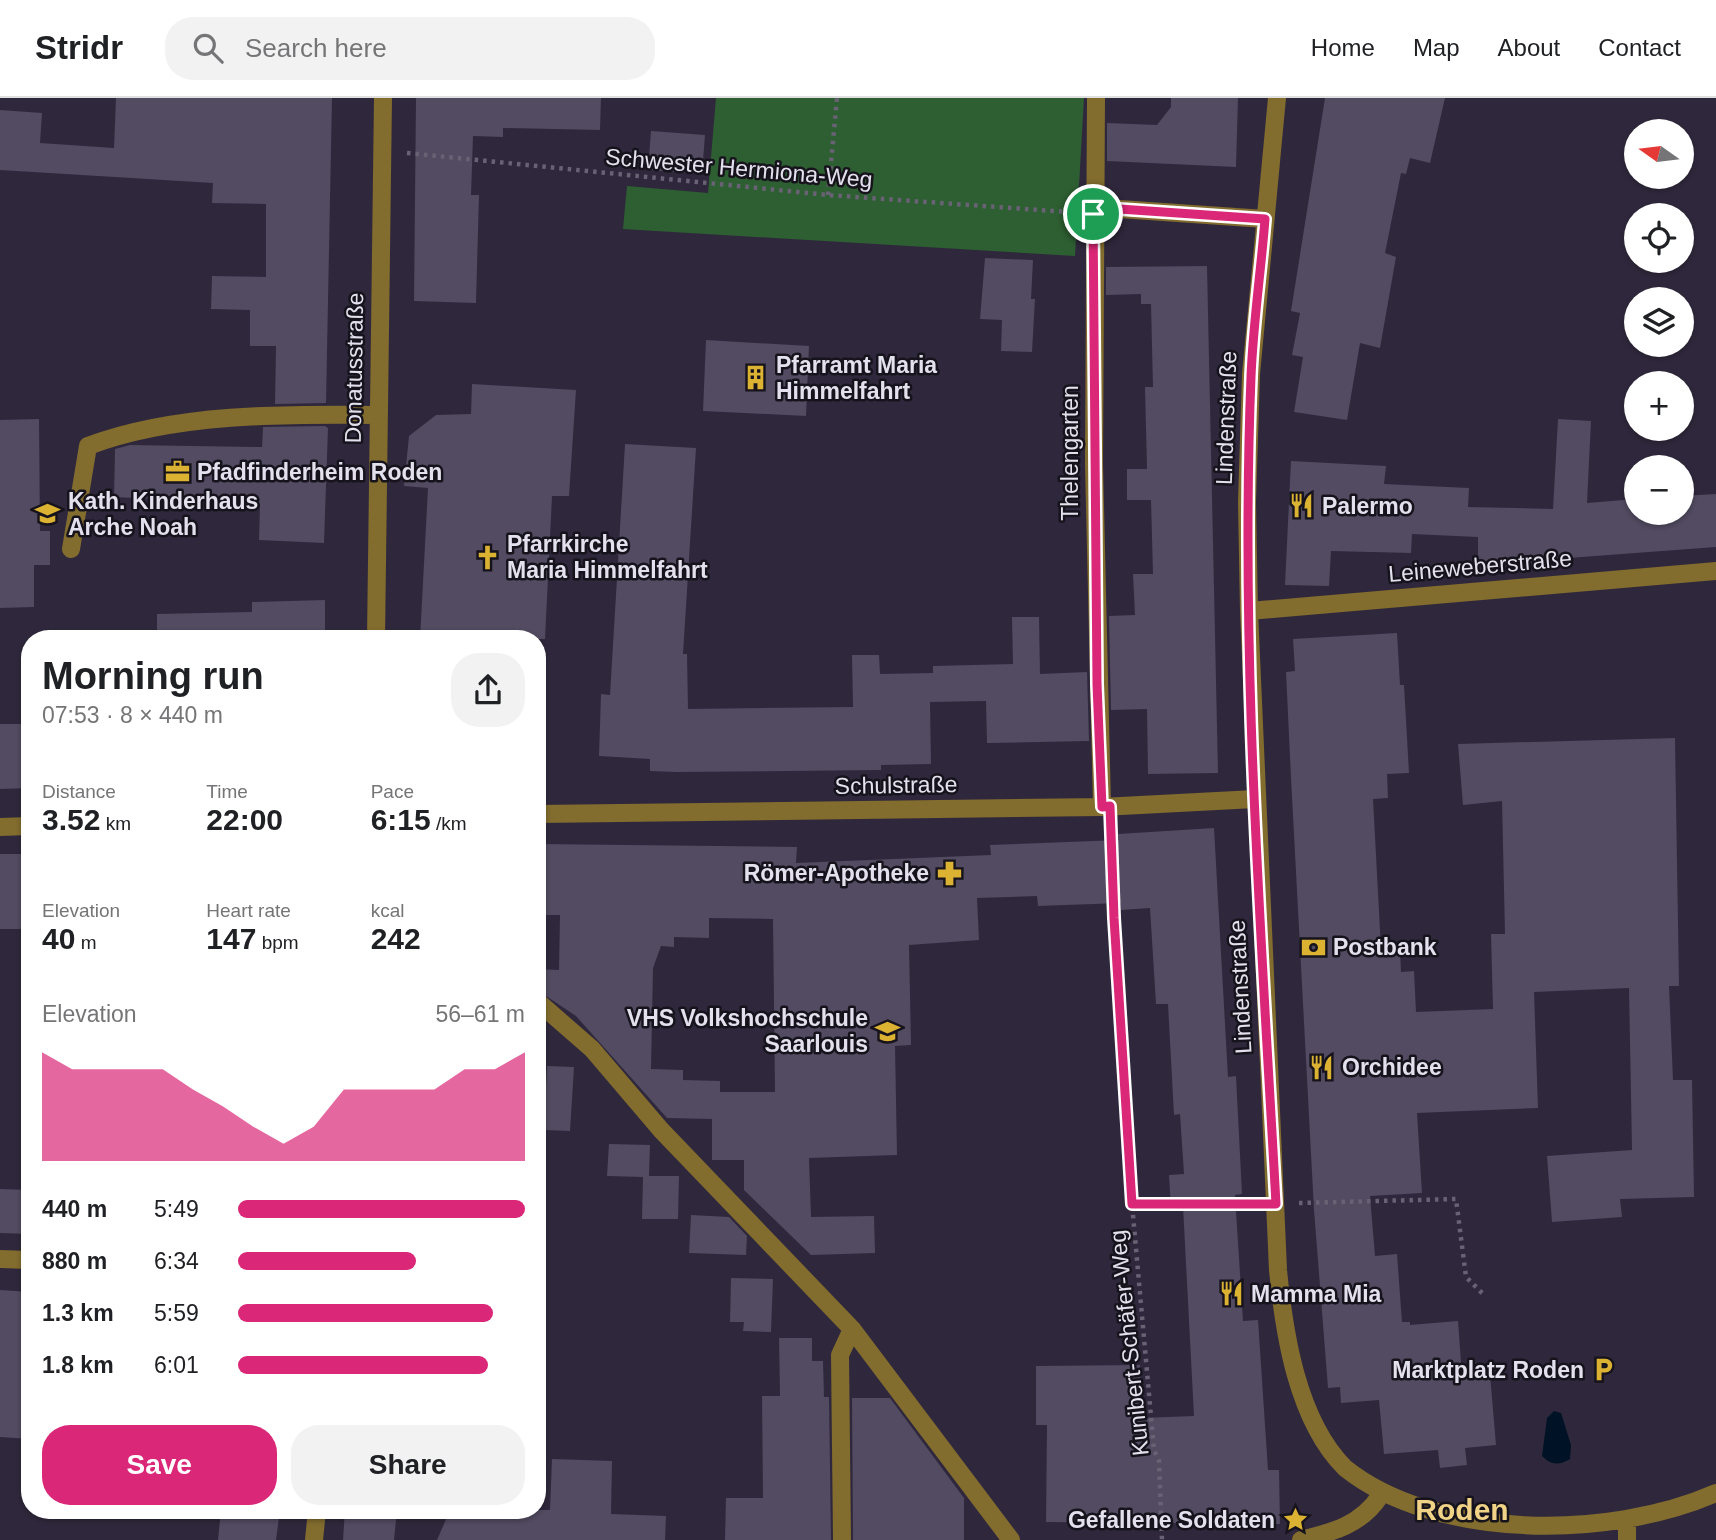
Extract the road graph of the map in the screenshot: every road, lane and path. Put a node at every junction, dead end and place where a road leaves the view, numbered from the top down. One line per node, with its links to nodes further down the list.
1 (383, 98): 5 (street, Donatusstraße)
2 (837, 98): 6 (path)
3 (1096, 98): 7 (street, Thelengarten)
4 (1277, 98): 8 (street, Lindenstraße)
5 (382, 150): 6 (path, Schwester Hermiona-Weg); 9 (street, Donatusstraße)
6 (828, 195): 7 (path, Schwester Hermiona-Weg)
7 (1093, 214): 8 (street); 15 (street, Thelengarten)
8 (1265, 219): 12 (street, Lindenstraße)
9 (378, 415): 10 (street); 13 (street, Donatusstraße)
10 (71, 549)
11 (1716, 570): 12 (street, Leineweberstraße)
12 (1249, 611): 14 (street, Lindenstraße)
13 (376, 630)
14 (1255, 799): 15 (street, Schulstraße); 21 (street, Lindenstraße)
15 (1106, 807): 16 (street, Schulstraße); 20 (path, Kunibert-Schäfer-Weg)
16 (546, 814)
17 (21, 826): 18 (street)
18 (0, 827)
19 (546, 1009): 25 (street)
20 (1132, 1204): 21 (path); 33 (path, Kunibert-Schäfer-Weg)
21 (1276, 1204): 24 (path); 27 (street, Lindenstraße)
22 (0, 1259): 23 (street)
23 (21, 1260)
24 (1484, 1295)
25 (852, 1329): 31 (street); 32 (street)
26 (1716, 1493): 29 (street, Lindenstraße)
27 (1380, 1496): 29 (street, Lindenstraße); 34 (street)
28 (316, 1519): 30 (street)
29 (1627, 1531)
30 (314, 1540)
31 (842, 1540)
32 (1011, 1540)
33 (1162, 1540)
34 (1301, 1540)

